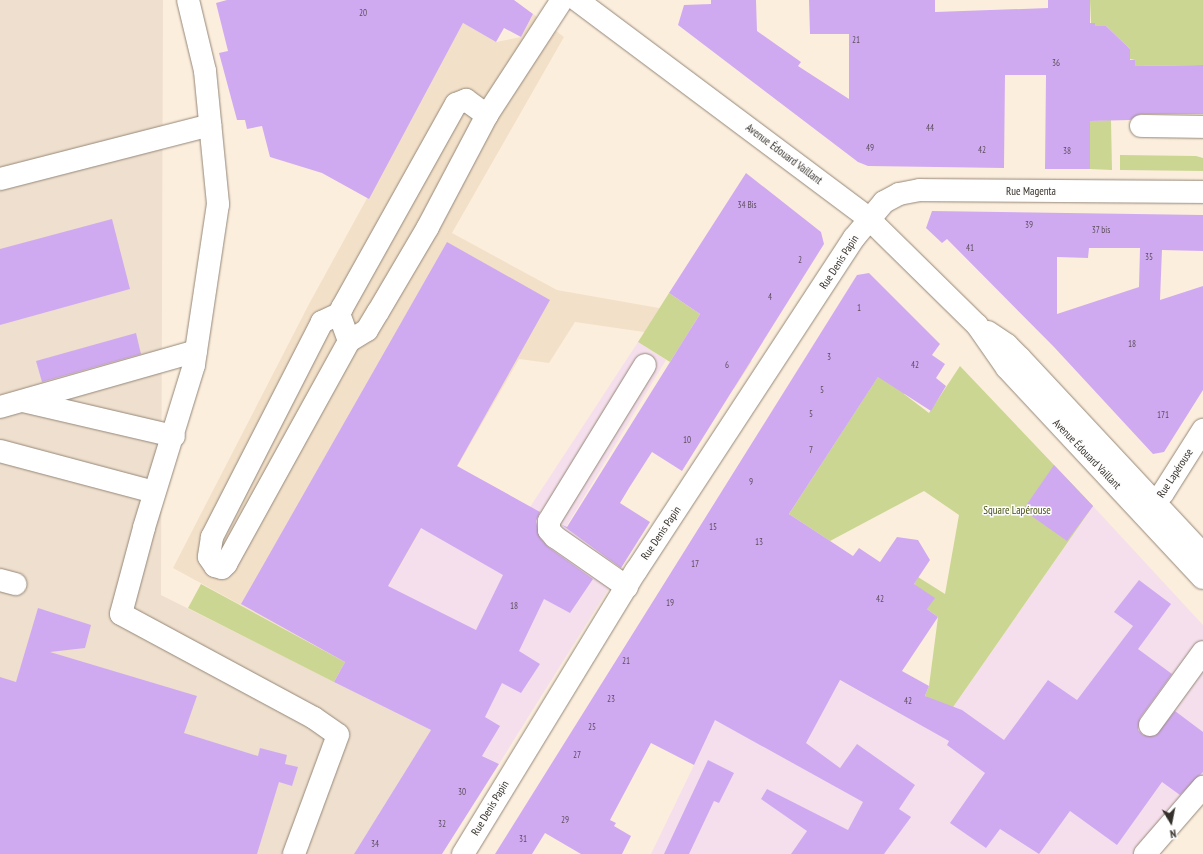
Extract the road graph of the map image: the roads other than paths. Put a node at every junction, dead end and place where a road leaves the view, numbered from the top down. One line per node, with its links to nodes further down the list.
1 (188, 0): 5 (street)
2 (562, 0): 4 (street)
3 (587, 3): 10 (street, Avenue Édouard Vaillant)
4 (487, 115): 11 (street); 12 (street)
5 (210, 125): 8 (street); 13 (street)
6 (1141, 126): 7 (street)
7 (1203, 127)
8 (0, 179)
9 (1203, 192): 10 (street, Rue Magenta)
10 (868, 218): 21 (street, Avenue Édouard Vaillant); 24 (street, Rue Denis Papin)
11 (339, 314): 12 (street); 12 (street)
12 (349, 341)
13 (196, 351): 15 (street); 18 (street)
14 (645, 365): 24 (street)
15 (22, 401): 16 (street); 18 (street)
16 (0, 407)
17 (1203, 430): 21 (street, Rue Lapérouse)
18 (174, 436): 20 (street)
19 (0, 451): 20 (street)
20 (154, 492): 28 (street)
21 (1150, 509): 22 (street, Avenue Édouard Vaillant); 23 (street, Avenue Édouard Vaillant)
22 (1203, 554)
23 (1203, 578)
24 (627, 587): 29 (street, Rue Denis Papin)
25 (1203, 652): 26 (street)
26 (1150, 725)
27 (1203, 787): 30 (street)
28 (294, 854)
29 (463, 854)
30 (1145, 854)

